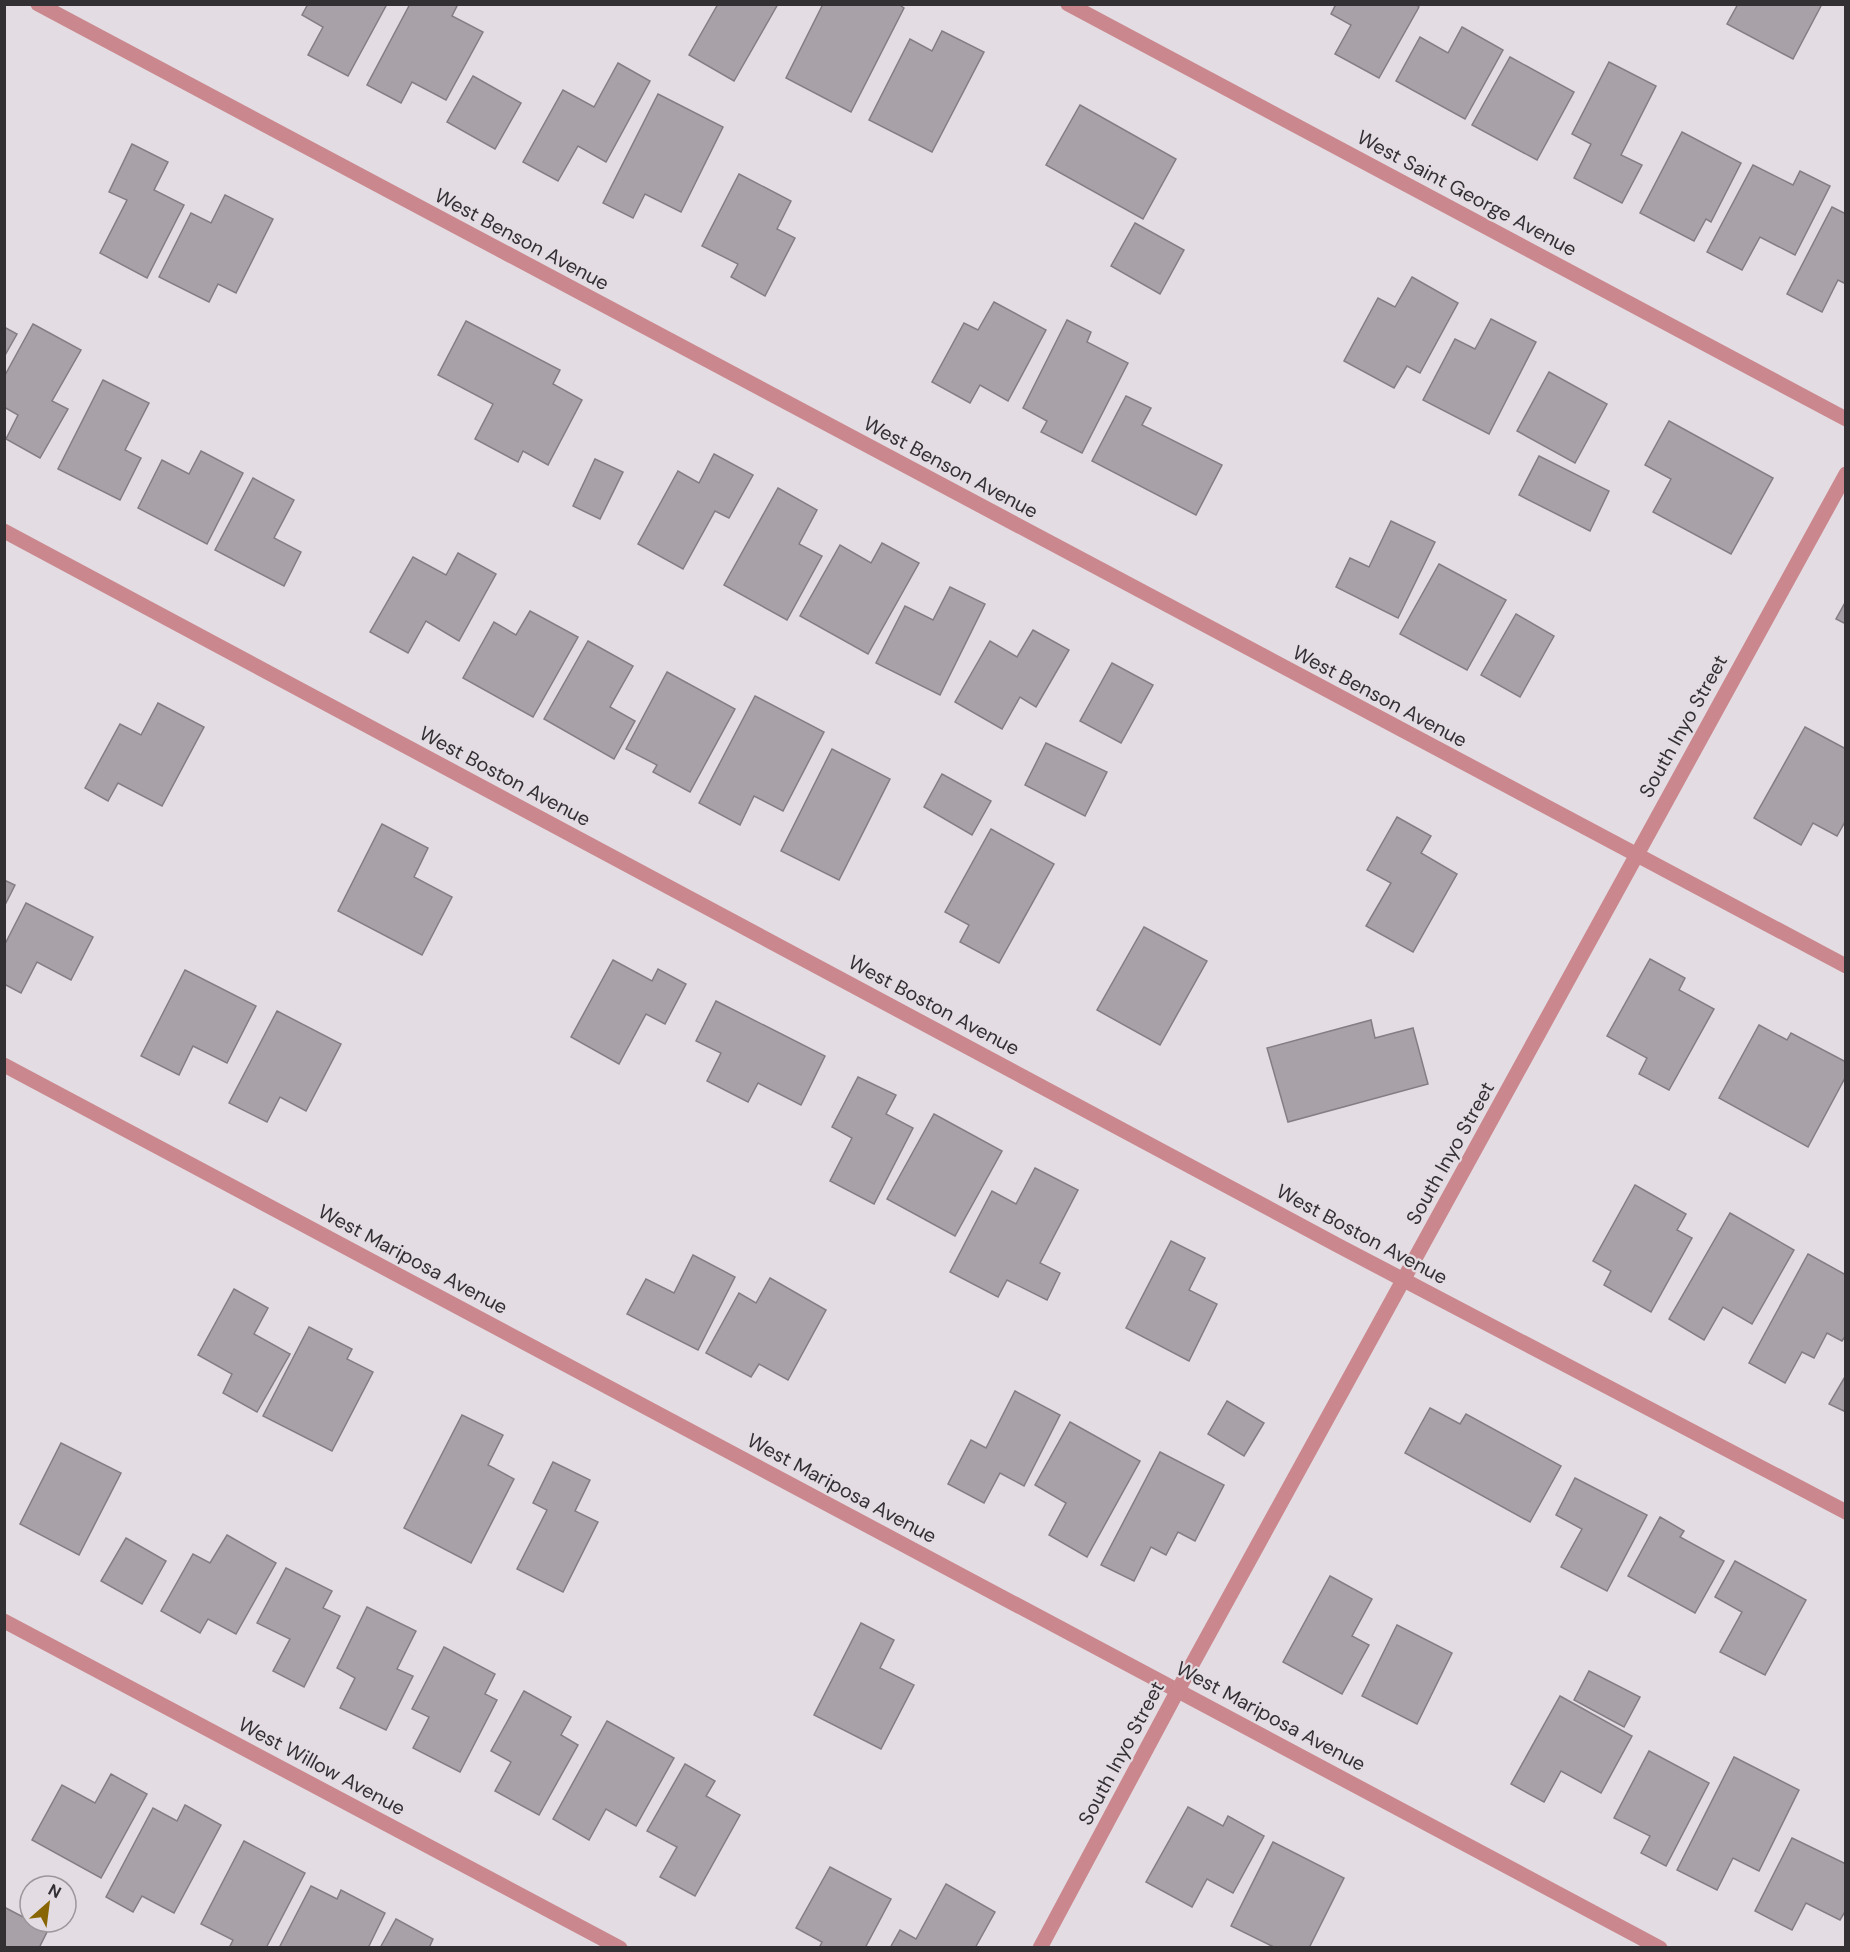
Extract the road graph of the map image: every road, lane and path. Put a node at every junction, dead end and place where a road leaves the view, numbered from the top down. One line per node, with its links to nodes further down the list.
1 (38, 4): 6 (street, West Benson Avenue)
2 (1068, 4): 3 (street, West Saint George Avenue)
3 (1845, 419)
4 (1845, 474): 6 (street, South Inyo Street)
5 (4, 531): 9 (street, West Boston Avenue)
6 (1636, 856): 7 (street, West Benson Avenue); 9 (street, South Inyo Street)
7 (1845, 966)
8 (4, 1065): 12 (street, West Mariposa Avenue)
9 (1404, 1280): 10 (street, West Boston Avenue); 12 (street, South Inyo Street)
10 (1845, 1512)
11 (4, 1621): 13 (street, West Willow Avenue)
12 (1178, 1690): 14 (street, South Inyo Street); 15 (street, West Mariposa Avenue)
13 (620, 1947)
14 (1040, 1947)
15 (1660, 1947)

